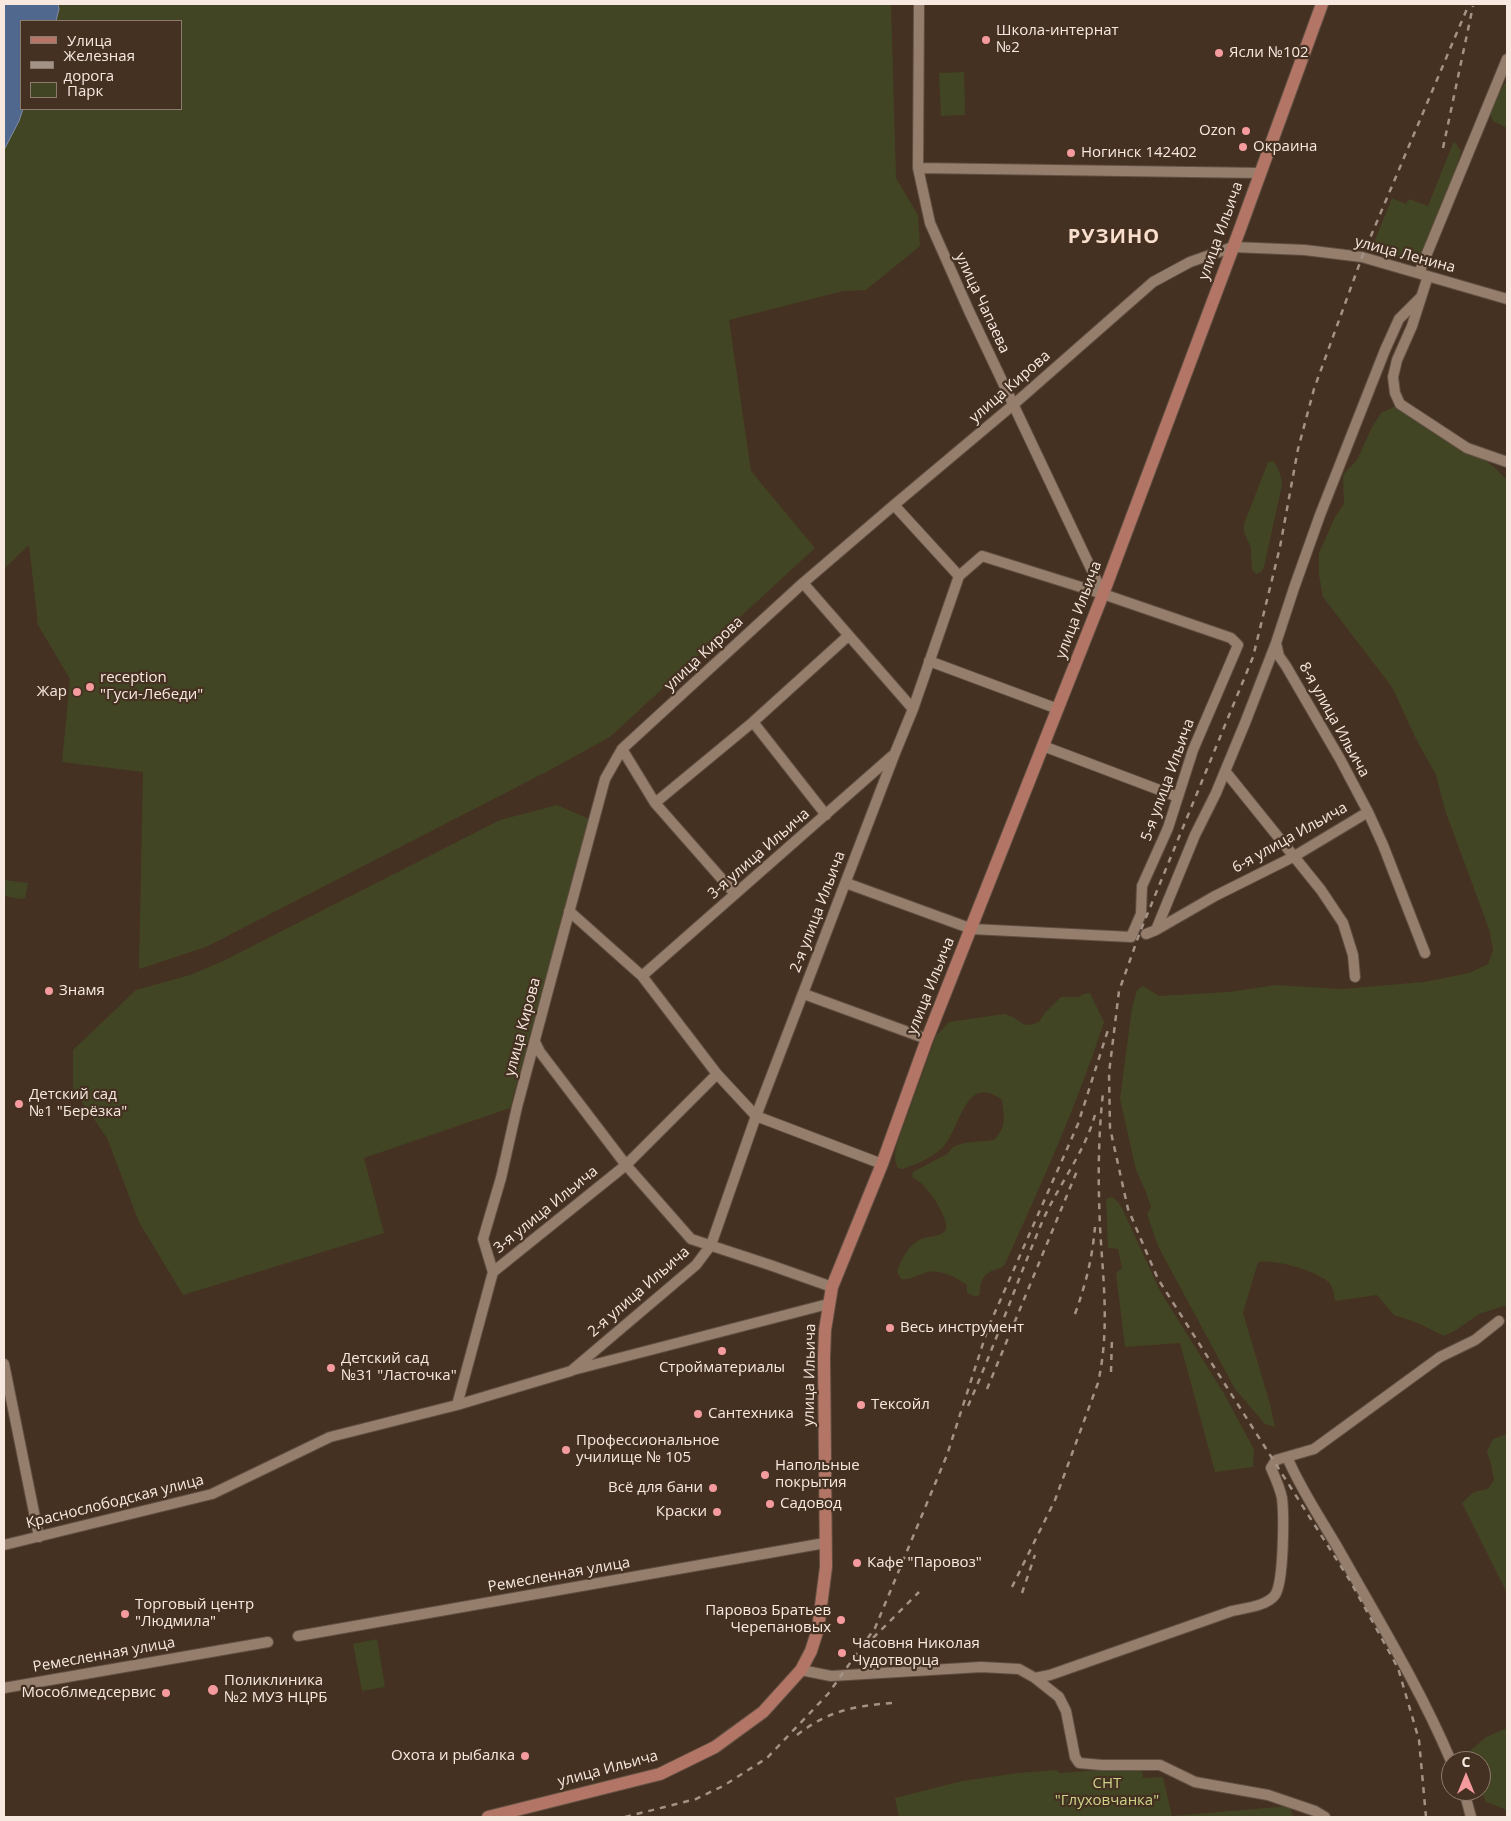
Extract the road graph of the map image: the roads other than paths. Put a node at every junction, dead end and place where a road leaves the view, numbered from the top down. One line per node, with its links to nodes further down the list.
1 (918, 4): 4 (street, улица Чапаева)
2 (1322, 4): 5 (main road, улица Ильича)
3 (1507, 59): 7 (street)
4 (918, 168): 5 (street); 10 (street, улица Чапаева)
5 (1260, 173): 6 (main road, улица Ильича)
6 (1233, 247): 7 (street, улица Ленина); 10 (street, улица Кирова); 15 (main road, улица Ильича)
7 (1423, 275): 8 (street); 9 (street, улица Ленина)
8 (1421, 298): 11 (street); 18 (street)
9 (1507, 299)
10 (1013, 405): 12 (street, улица Кирова); 15 (street, улица Чапаева)
11 (1507, 462)
12 (894, 505): 13 (street); 14 (street, улица Кирова)
13 (959, 576): 15 (street, 2-я улица Ильича); 19 (street, 2-я улица Ильича)
14 (803, 583): 16 (street); 24 (street, улица Кирова)
15 (1103, 594): 17 (street, 2-я улица Ильича); 21 (main road, улица Ильича)
16 (848, 636): 20 (street); 22 (street)
17 (1231, 638): 27 (street, 5-я улица Ильича)
18 (1276, 643): 26 (street); 29 (street, 8-я улица Ильича)
19 (929, 661): 20 (street, 2-я улица Ильича); 21 (street)
20 (913, 709): 25 (street, 2-я улица Ильича)
21 (1058, 709): 23 (main road, улица Ильича)
22 (753, 722): 28 (street); 30 (street)
23 (1043, 746): 27 (street); 35 (main road, улица Ильича)
24 (622, 749): 28 (street); 34 (street, улица Кирова)
25 (895, 753): 30 (street, 3-я улица Ильича); 32 (street, 2-я улица Ильича)
26 (1225, 771): 31 (street); 36 (street)
27 (1178, 797): 35 (street, 5-я улица Ильича)
28 (655, 803): 33 (street)
29 (1368, 812): 31 (street, 6-я улица Ильича); 38 (street, 6-я улица Ильича)
30 (826, 815): 33 (street, 3-я улица Ильича)
31 (1293, 857): 36 (street, 6-я улица Ильича); 40 (street)
32 (846, 883): 35 (street); 41 (street, 2-я улица Ильича)
33 (735, 894): 39 (street, 3-я улица Ильича)
34 (569, 911): 39 (street); 43 (street, улица Кирова)
35 (972, 929): 42 (main road, улица Ильича)
36 (1156, 930): 37 (street, 6-я улица Ильича)
37 (1146, 934)
38 (1425, 953)
39 (642, 976): 44 (street)
40 (1356, 977)
41 (804, 994): 42 (street); 45 (street, 2-я улица Ильича)
42 (927, 1040): 46 (main road, улица Ильича)
43 (535, 1042): 47 (street); 49 (street, улица Кирова)
44 (717, 1074): 45 (street); 47 (street, 3-я улица Ильича)
45 (756, 1116): 46 (street); 48 (street, 2-я улица Ильича)
46 (882, 1164): 50 (main road, улица Ильича)
47 (626, 1165): 48 (street); 49 (street, 3-я улица Ильича)
48 (711, 1245): 50 (street); 54 (street, 2-я улица Ильича)
49 (494, 1272): 55 (street, 3-я улица Ильича)
50 (832, 1287): 51 (main road, улица Ильича)
51 (828, 1304): 54 (street); 58 (main road, улица Ильича)
52 (1499, 1322): 56 (street)
53 (4, 1364): 57 (street)
54 (570, 1371): 55 (street, 2-я улица Ильича)
55 (457, 1405): 57 (street, Краснослободская улица)
56 (1287, 1457): 63 (street); 65 (street)
57 (39, 1537): 59 (street, Краснослободская улица)
58 (826, 1543): 60 (street, Ремесленная улица); 62 (main road, улица Ильича)
59 (4, 1545)
60 (298, 1636)
61 (268, 1642): 64 (street, Ремесленная улица)
62 (801, 1670): 63 (street); 67 (main road, улица Ильича)
63 (1035, 1678): 68 (street)
64 (4, 1688)
65 (1446, 1751)
66 (1467, 1801): 69 (street)
67 (488, 1817)
68 (1324, 1817)
69 (1471, 1817)

